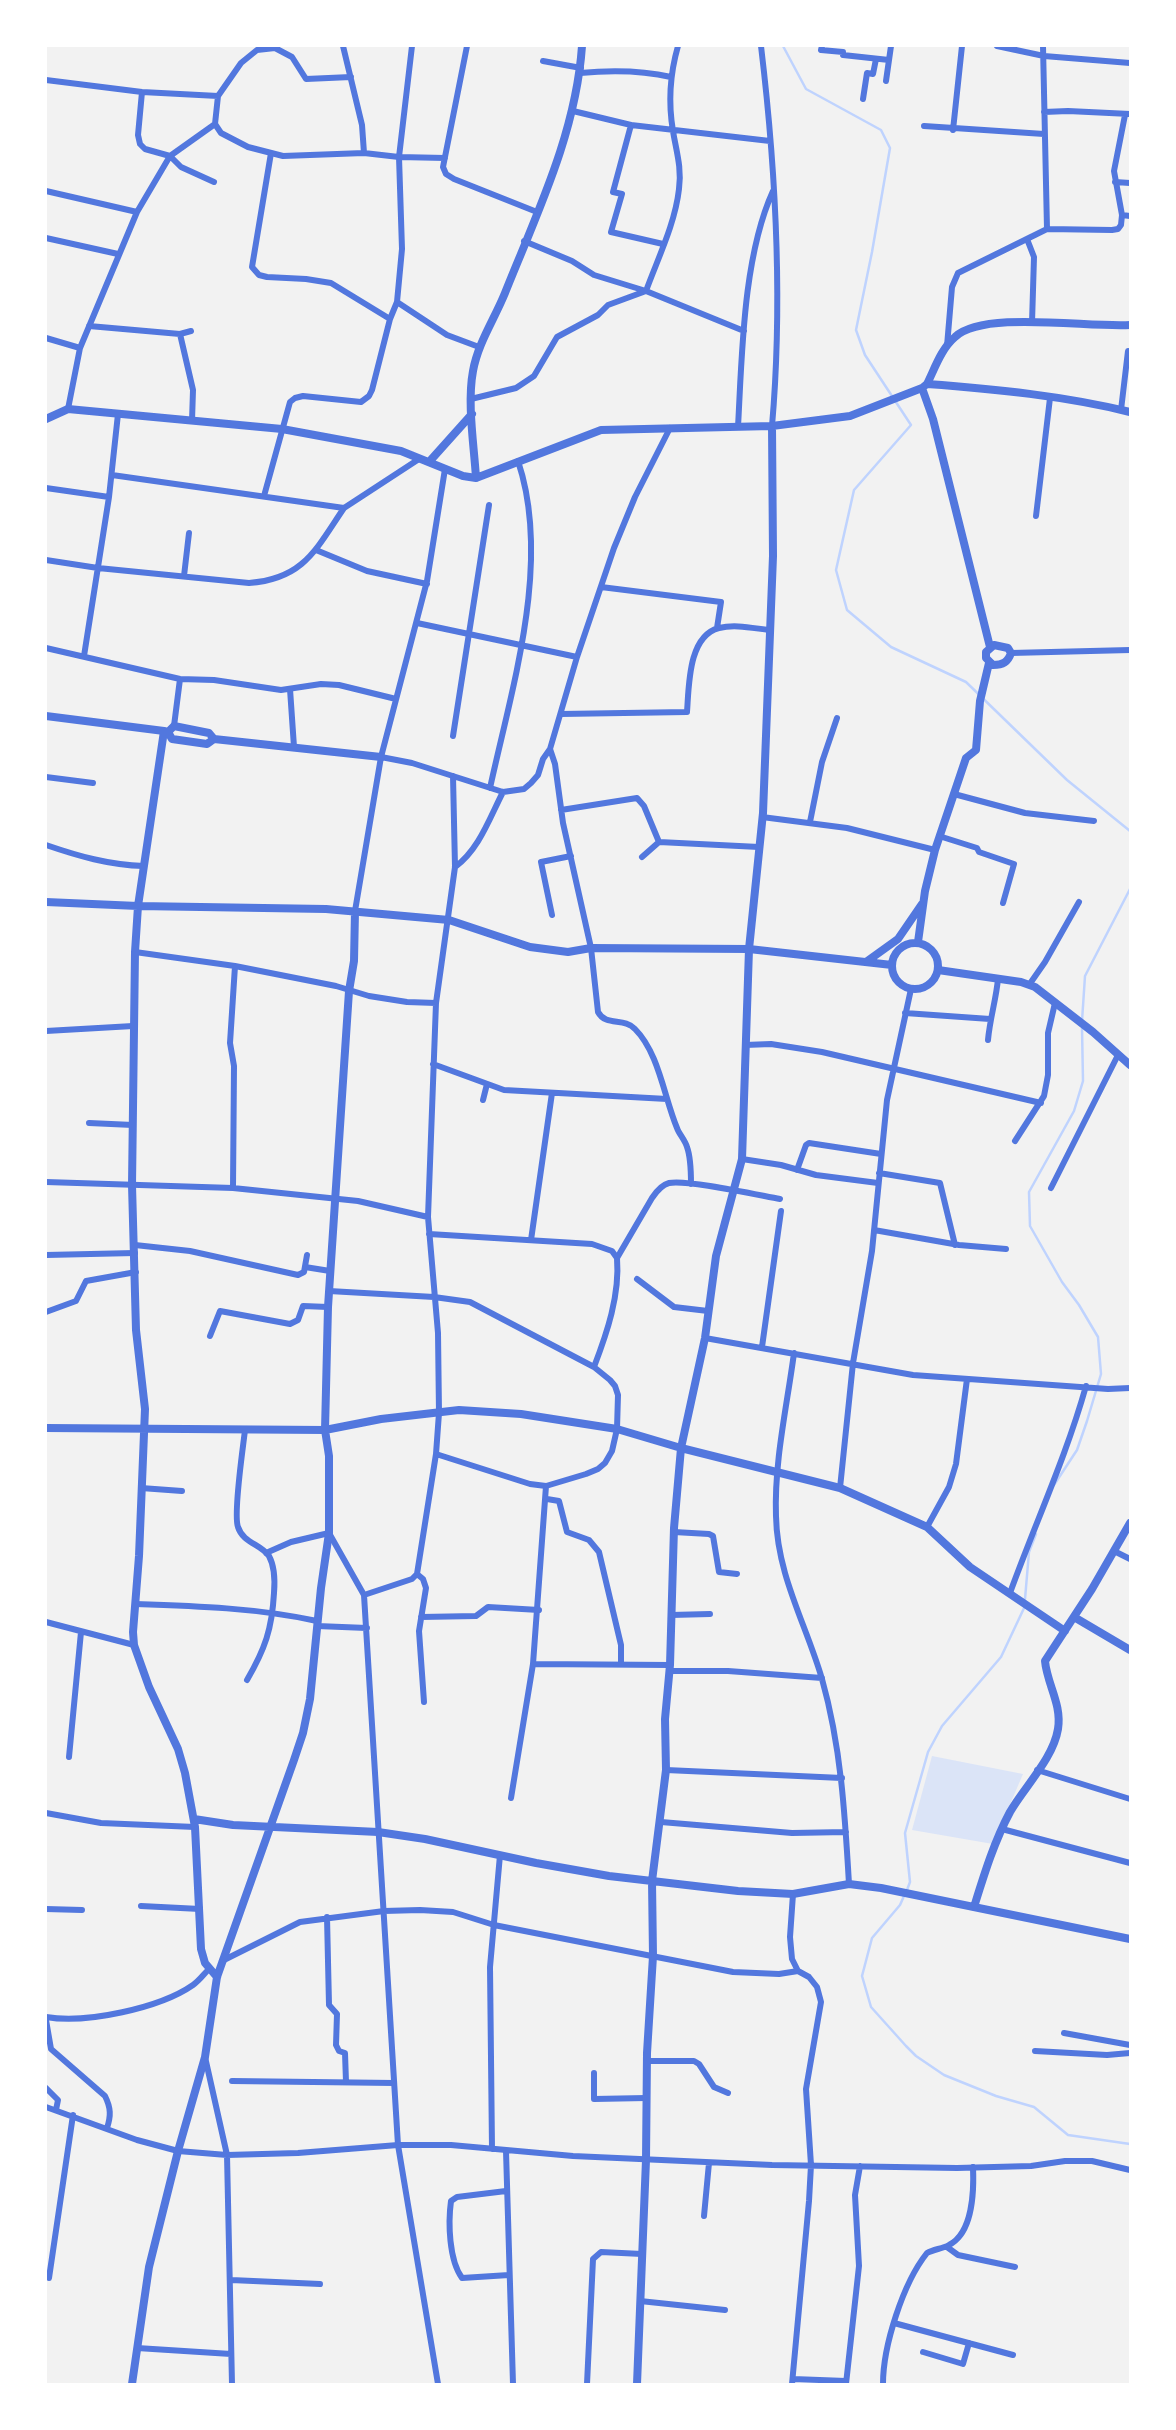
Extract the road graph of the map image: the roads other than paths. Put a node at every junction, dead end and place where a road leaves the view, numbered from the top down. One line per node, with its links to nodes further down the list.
1 (343, 46): 19 (street)
2 (412, 46): 39 (street)
3 (467, 46): 40 (street)
4 (582, 46): 18 (street)
5 (678, 46): 20 (street)
6 (761, 46): 35 (street)
7 (822, 46): 14 (street)
8 (891, 46): 15 (street)
9 (962, 46): 32 (street)
10 (997, 46): 13 (street)
11 (1043, 46): 13 (street)
12 (275, 47): 19 (street); 24 (street)
13 (1044, 57): 17 (street); 27 (street)
14 (876, 59): 15 (street); 25 (street)
15 (889, 60): 22 (street)
16 (543, 61): 18 (street)
17 (1130, 63)
18 (580, 70): 20 (street); 26 (street)
19 (351, 77): 37 (street)
20 (671, 77): 33 (street)
21 (46, 80): 23 (street)
22 (886, 81)
23 (142, 92): 24 (street); 38 (street)
24 (218, 96): 29 (street)
25 (863, 99)
26 (573, 111): 30 (street); 47 (street)
27 (1044, 112): 28 (street); 34 (street)
28 (1128, 115): 42 (street)
29 (215, 124): 36 (street); 38 (street)
30 (631, 125): 33 (street); 54 (street)
31 (924, 127): 32 (street)
32 (953, 130): 34 (street)
33 (673, 131): 35 (street); 54 (street)
34 (1044, 134): 50 (street)
35 (770, 141): 44 (street)
36 (271, 153): 37 (street); 58 (street)
37 (364, 153): 39 (street)
38 (170, 156): 41 (street); 46 (street)
39 (399, 157): 40 (street); 57 (street)
40 (445, 158): 47 (street)
41 (214, 181)
42 (1115, 182): 43 (street); 48 (street)
43 (1130, 183)
44 (773, 189): 63 (street); 80 (street)
45 (46, 191): 46 (street)
46 (137, 212): 55 (street)
47 (537, 212): 53 (street)
48 (1122, 215): 49 (street); 50 (street)
49 (1130, 216)
50 (1047, 229): 52 (street)
51 (46, 238): 55 (street)
52 (1027, 239): 59 (street); 67 (street)
53 (524, 241): 56 (street); 66 (street)
54 (663, 244): 56 (street)
55 (118, 254): 61 (street)
56 (646, 291): 63 (street); 72 (street)
57 (397, 302): 58 (street); 66 (street)
58 (390, 319): 83 (street)
59 (1031, 323): 60 (street); 67 (street)
60 (1130, 325)
61 (89, 326): 64 (street); 68 (street)
62 (191, 331): 64 (street)
63 (744, 331): 81 (street)
64 (180, 334): 79 (street)
65 (46, 338): 68 (street)
66 (479, 346): 72 (street)
67 (947, 346): 70 (street)
68 (80, 348): 73 (street)
69 (1128, 351): 74 (street)
70 (922, 388): 71 (street); 80 (street); 108 (street)
71 (1050, 398): 74 (street); 95 (street)
72 (471, 399): 77 (street)
73 (68, 410): 76 (street); 78 (street)
74 (1121, 410): 75 (street)
75 (1130, 412)
76 (118, 414): 79 (street); 88 (street)
77 (472, 414): 86 (street); 89 (street)
78 (46, 419)
79 (192, 421): 83 (street)
80 (772, 426): 81 (street); 105 (street)
81 (738, 427): 82 (street)
82 (670, 428): 85 (street); 102 (street)
83 (282, 429): 84 (street); 91 (street)
84 (419, 459): 86 (street); 94 (street)
85 (518, 461): 89 (street); 107 (street)
86 (429, 462): 87 (street)
87 (445, 469): 89 (street); 101 (street)
88 (112, 475): 91 (street); 92 (street)
89 (475, 478)
90 (46, 488): 92 (street)
91 (264, 496): 94 (street)
92 (109, 497): 99 (street)
93 (489, 505): 106 (street)
94 (344, 508): 97 (street)
95 (1036, 516)
96 (189, 533): 100 (street)
97 (316, 550): 100 (street); 101 (street)
98 (46, 560): 99 (street)
99 (98, 568): 100 (street); 112 (street)
100 (184, 576)
101 (427, 584): 103 (street)
102 (601, 587): 104 (street); 113 (street)
103 (417, 623): 106 (street); 117 (street)
104 (717, 628): 105 (street); 118 (street)
105 (769, 630): 134 (street)
106 (469, 634): 107 (street); 122 (street)
107 (522, 645): 113 (street); 130 (street)
108 (990, 647): 111 (street); 114 (street)
109 (46, 648): 112 (street)
110 (1130, 650): 111 (street)
111 (1012, 653): 114 (street)
112 (85, 656): 115 (street)
113 (577, 657): 118 (street)
114 (989, 663): 132 (street)
115 (180, 679): 116 (street); 121 (street)
116 (290, 689): 117 (street); 124 (street)
117 (397, 699): 126 (street)
118 (561, 714): 125 (street)
119 (46, 716): 121 (street)
120 (837, 718): 136 (street)
121 (169, 730): 123 (street); 123 (street); 144 (street)
122 (453, 736)
123 (214, 739): 124 (street)
124 (294, 747): 126 (street)
125 (550, 749): 131 (street); 133 (street)
126 (381, 757): 127 (street); 151 (street)
127 (453, 776): 130 (street); 145 (street)
128 (46, 777): 129 (street)
129 (93, 783)
130 (490, 788): 131 (street)
131 (503, 792): 145 (street)
132 (954, 794): 135 (street); 137 (street)
133 (561, 810): 138 (street); 142 (street)
134 (762, 817): 136 (street); 140 (street)
135 (1094, 821)
136 (810, 822): 141 (street)
137 (939, 836): 141 (street); 149 (street)
138 (659, 842): 140 (street); 143 (street)
139 (46, 845): 144 (street)
140 (759, 847): 156 (street)
141 (935, 850): 147 (street)
142 (571, 856): 152 (street); 155 (street)
143 (642, 858)
144 (144, 866): 150 (street)
145 (455, 867): 153 (street)
146 (46, 902): 150 (street)
147 (923, 902): 154 (street); 158 (street)
148 (1079, 902): 163 (street)
149 (1003, 903)
150 (138, 906): 151 (street); 157 (street)
151 (355, 911): 153 (street); 165 (street)
152 (552, 915)
153 (449, 920): 155 (street); 166 (street)
154 (918, 942): 159 (street); 161 (street)
155 (591, 948): 156 (street); 180 (street)
156 (749, 949): 158 (street); 173 (street)
157 (135, 952): 160 (street); 170 (street)
158 (864, 963): 159 (street)
159 (892, 965): 164 (street)
160 (235, 967): 165 (street); 194 (street)
161 (938, 970): 162 (street); 164 (street)
162 (998, 979): 163 (street); 169 (street)
163 (1029, 985): 167 (street)
164 (911, 989): 168 (street)
165 (349, 991): 166 (street); 197 (street)
166 (436, 1003): 175 (street)
167 (1055, 1003): 174 (street); 182 (street)
168 (905, 1013): 169 (street); 177 (street)
169 (990, 1019): 172 (street)
170 (133, 1026): 171 (street); 184 (street)
171 (46, 1031)
172 (988, 1040)
173 (745, 1045): 177 (street); 187 (street)
174 (1118, 1055): 176 (street); 195 (street)
175 (433, 1064): 178 (street); 200 (street)
176 (1130, 1065)
177 (894, 1067): 182 (street); 186 (street)
178 (486, 1084): 179 (street); 181 (street)
179 (552, 1093): 180 (street); 203 (street)
180 (667, 1099): 192 (street)
181 (483, 1100)
182 (1041, 1103): 185 (street)
183 (89, 1123): 184 (street)
184 (133, 1125): 193 (street)
185 (1015, 1141)
186 (881, 1154): 188 (street); 189 (street)
187 (741, 1159): 188 (street); 196 (street)
188 (797, 1170): 191 (street)
189 (879, 1173): 191 (street); 204 (street)
190 (46, 1182): 193 (street)
191 (878, 1183): 201 (street)
192 (691, 1184): 196 (street); 209 (street)
193 (132, 1185): 194 (street); 205 (street)
194 (233, 1188): 197 (street)
195 (1051, 1188)
196 (733, 1191): 198 (street); 217 (street)
197 (335, 1198): 200 (street); 211 (street)
198 (780, 1199)
199 (781, 1211): 221 (street)
200 (428, 1217): 202 (street)
201 (874, 1230): 204 (street); 223 (street)
202 (429, 1234): 203 (street); 215 (street)
203 (531, 1240): 209 (street)
204 (954, 1245): 206 (street)
205 (135, 1249): 207 (street); 210 (street); 212 (street)
206 (1006, 1249)
207 (46, 1255)
208 (307, 1255): 210 (street)
209 (617, 1258): 224 (street)
210 (305, 1267): 211 (street)
211 (330, 1271): 214 (street)
212 (136, 1272): 218 (street); 231 (street)
213 (637, 1279): 217 (street)
214 (329, 1291): 215 (street); 216 (street)
215 (433, 1297): 224 (street); 228 (street)
216 (328, 1307): 219 (street); 233 (street)
217 (708, 1311): 220 (street)
218 (46, 1312)
219 (210, 1336)
220 (705, 1338): 221 (street); 234 (street)
221 (762, 1348): 222 (street)
222 (794, 1353): 223 (street); 236 (street)
223 (853, 1363): 225 (street); 238 (street)
224 (594, 1367): 230 (street)
225 (967, 1379): 226 (street); 243 (street)
226 (1089, 1386): 227 (street); 251 (street)
227 (1130, 1388)
228 (439, 1413): 230 (street); 233 (street); 235 (street)
229 (46, 1428): 231 (street)
230 (617, 1429): 234 (street); 237 (street)
231 (144, 1430): 232 (street); 239 (street)
232 (245, 1430): 233 (street); 247 (street)
233 (325, 1430): 245 (street)
234 (681, 1448): 236 (street); 244 (street)
235 (436, 1454): 237 (street); 249 (street)
236 (778, 1473): 238 (street); 270 (street)
237 (546, 1486): 241 (street)
238 (840, 1488): 243 (street)
239 (141, 1489): 240 (street); 253 (street)
240 (182, 1491)
241 (547, 1499): 254 (street); 268 (street)
242 (1130, 1523): 246 (street)
243 (927, 1527): 251 (street)
244 (674, 1532): 250 (street); 257 (street)
245 (329, 1533): 247 (street); 252 (street); 261 (street)
246 (1114, 1550): 248 (street); 259 (street)
247 (266, 1553): 255 (street)
248 (1130, 1559)
249 (417, 1574): 252 (street); 258 (street)
250 (737, 1574)
251 (1010, 1593): 263 (street)
252 (364, 1595): 262 (street)
253 (135, 1604): 255 (street); 265 (street)
254 (539, 1611): 258 (street); 267 (street)
255 (273, 1612): 261 (street); 271 (street)
256 (710, 1614): 257 (street)
257 (671, 1615): 269 (street)
258 (421, 1617): 272 (street)
259 (1074, 1617): 263 (street); 266 (street)
260 (46, 1622): 264 (street)
261 (317, 1624): 262 (street); 282 (street)
262 (366, 1628): 284 (street)
263 (1065, 1631): 275 (street)
264 (81, 1632): 265 (street); 273 (street)
265 (134, 1646): 281 (street)
266 (1130, 1650)
267 (533, 1664): 268 (street); 277 (street)
268 (621, 1664): 269 (street)
269 (670, 1668): 270 (street); 274 (street)
270 (822, 1678): 276 (street)
271 (247, 1680)
272 (424, 1702)
273 (69, 1757)
274 (666, 1770): 276 (street); 280 (street)
275 (1037, 1770): 278 (street); 283 (street)
276 (842, 1778): 285 (street)
277 (511, 1798)
278 (1130, 1799)
279 (46, 1813): 281 (street)
280 (661, 1822): 285 (street); 288 (street)
281 (195, 1823): 282 (street); 294 (street)
282 (272, 1826): 284 (street); 301 (street)
283 (1002, 1829): 287 (street); 292 (street)
284 (378, 1832): 286 (street); 296 (street)
285 (846, 1832): 289 (street)
286 (500, 1855): 288 (street); 298 (street)
287 (1130, 1863)
288 (652, 1881): 290 (street); 300 (street)
289 (849, 1884): 290 (street); 292 (street)
290 (793, 1895): 303 (street)
291 (141, 1906): 294 (street)
292 (974, 1907): 299 (street)
293 (46, 1909): 295 (street)
294 (200, 1909): 302 (street)
295 (82, 1910)
296 (384, 1911): 297 (street); 298 (street); 315 (street)
297 (327, 1917): 301 (street); 314 (street)
298 (494, 1925): 300 (street); 324 (street)
299 (1130, 1939)
300 (653, 1956): 303 (street); 311 (street)
301 (221, 1962): 304 (street)
302 (209, 1969): 304 (street); 305 (street)
303 (798, 1971): 330 (street)
304 (217, 1977): 310 (street)
305 (46, 2019): 322 (street)
306 (1064, 2033): 307 (street)
307 (1130, 2045)
308 (1035, 2051): 309 (street)
309 (1130, 2053)
310 (205, 2057): 325 (street); 327 (street)
311 (647, 2061): 317 (street); 318 (street)
312 (594, 2073): 318 (street)
313 (232, 2081): 314 (street)
314 (346, 2082): 315 (street)
315 (394, 2083): 323 (street)
316 (46, 2088): 320 (street)
317 (728, 2093)
318 (646, 2098): 328 (street)
319 (46, 2107): 320 (street)
320 (56, 2110): 321 (street)
321 (73, 2115): 322 (street); 340 (street)
322 (107, 2128): 325 (street)
323 (398, 2146): 324 (street); 327 (street); 356 (street)
324 (492, 2149): 326 (street)
325 (178, 2151): 327 (street); 347 (street)
326 (506, 2151): 328 (street); 334 (street)
327 (227, 2155): 341 (street)
328 (646, 2160): 329 (street); 337 (street)
329 (709, 2163): 330 (street); 335 (street)
330 (811, 2165): 331 (street); 351 (street)
331 (860, 2166): 332 (street); 353 (street)
332 (972, 2167): 333 (street); 336 (street)
333 (1130, 2170)
334 (506, 2191): 339 (street); 339 (street)
335 (704, 2216)
336 (947, 2247): 338 (street); 345 (street)
337 (642, 2254): 343 (street); 358 (street)
338 (1015, 2267)
339 (509, 2276): 357 (street)
340 (49, 2278)
341 (231, 2280): 342 (street); 349 (street)
342 (320, 2284)
343 (640, 2301): 344 (street); 359 (street)
344 (725, 2311)
345 (894, 2323): 346 (street); 360 (street)
346 (969, 2343): 348 (street); 350 (street)
347 (137, 2347): 349 (street); 354 (street)
348 (923, 2352)
349 (231, 2354): 355 (street)
350 (1013, 2355)
351 (792, 2382): 352 (street)
352 (814, 2382): 353 (street)
353 (846, 2383)
354 (132, 2385)
355 (232, 2385)
356 (438, 2385)
357 (513, 2385)
358 (587, 2385)
359 (637, 2385)
360 (883, 2385)

